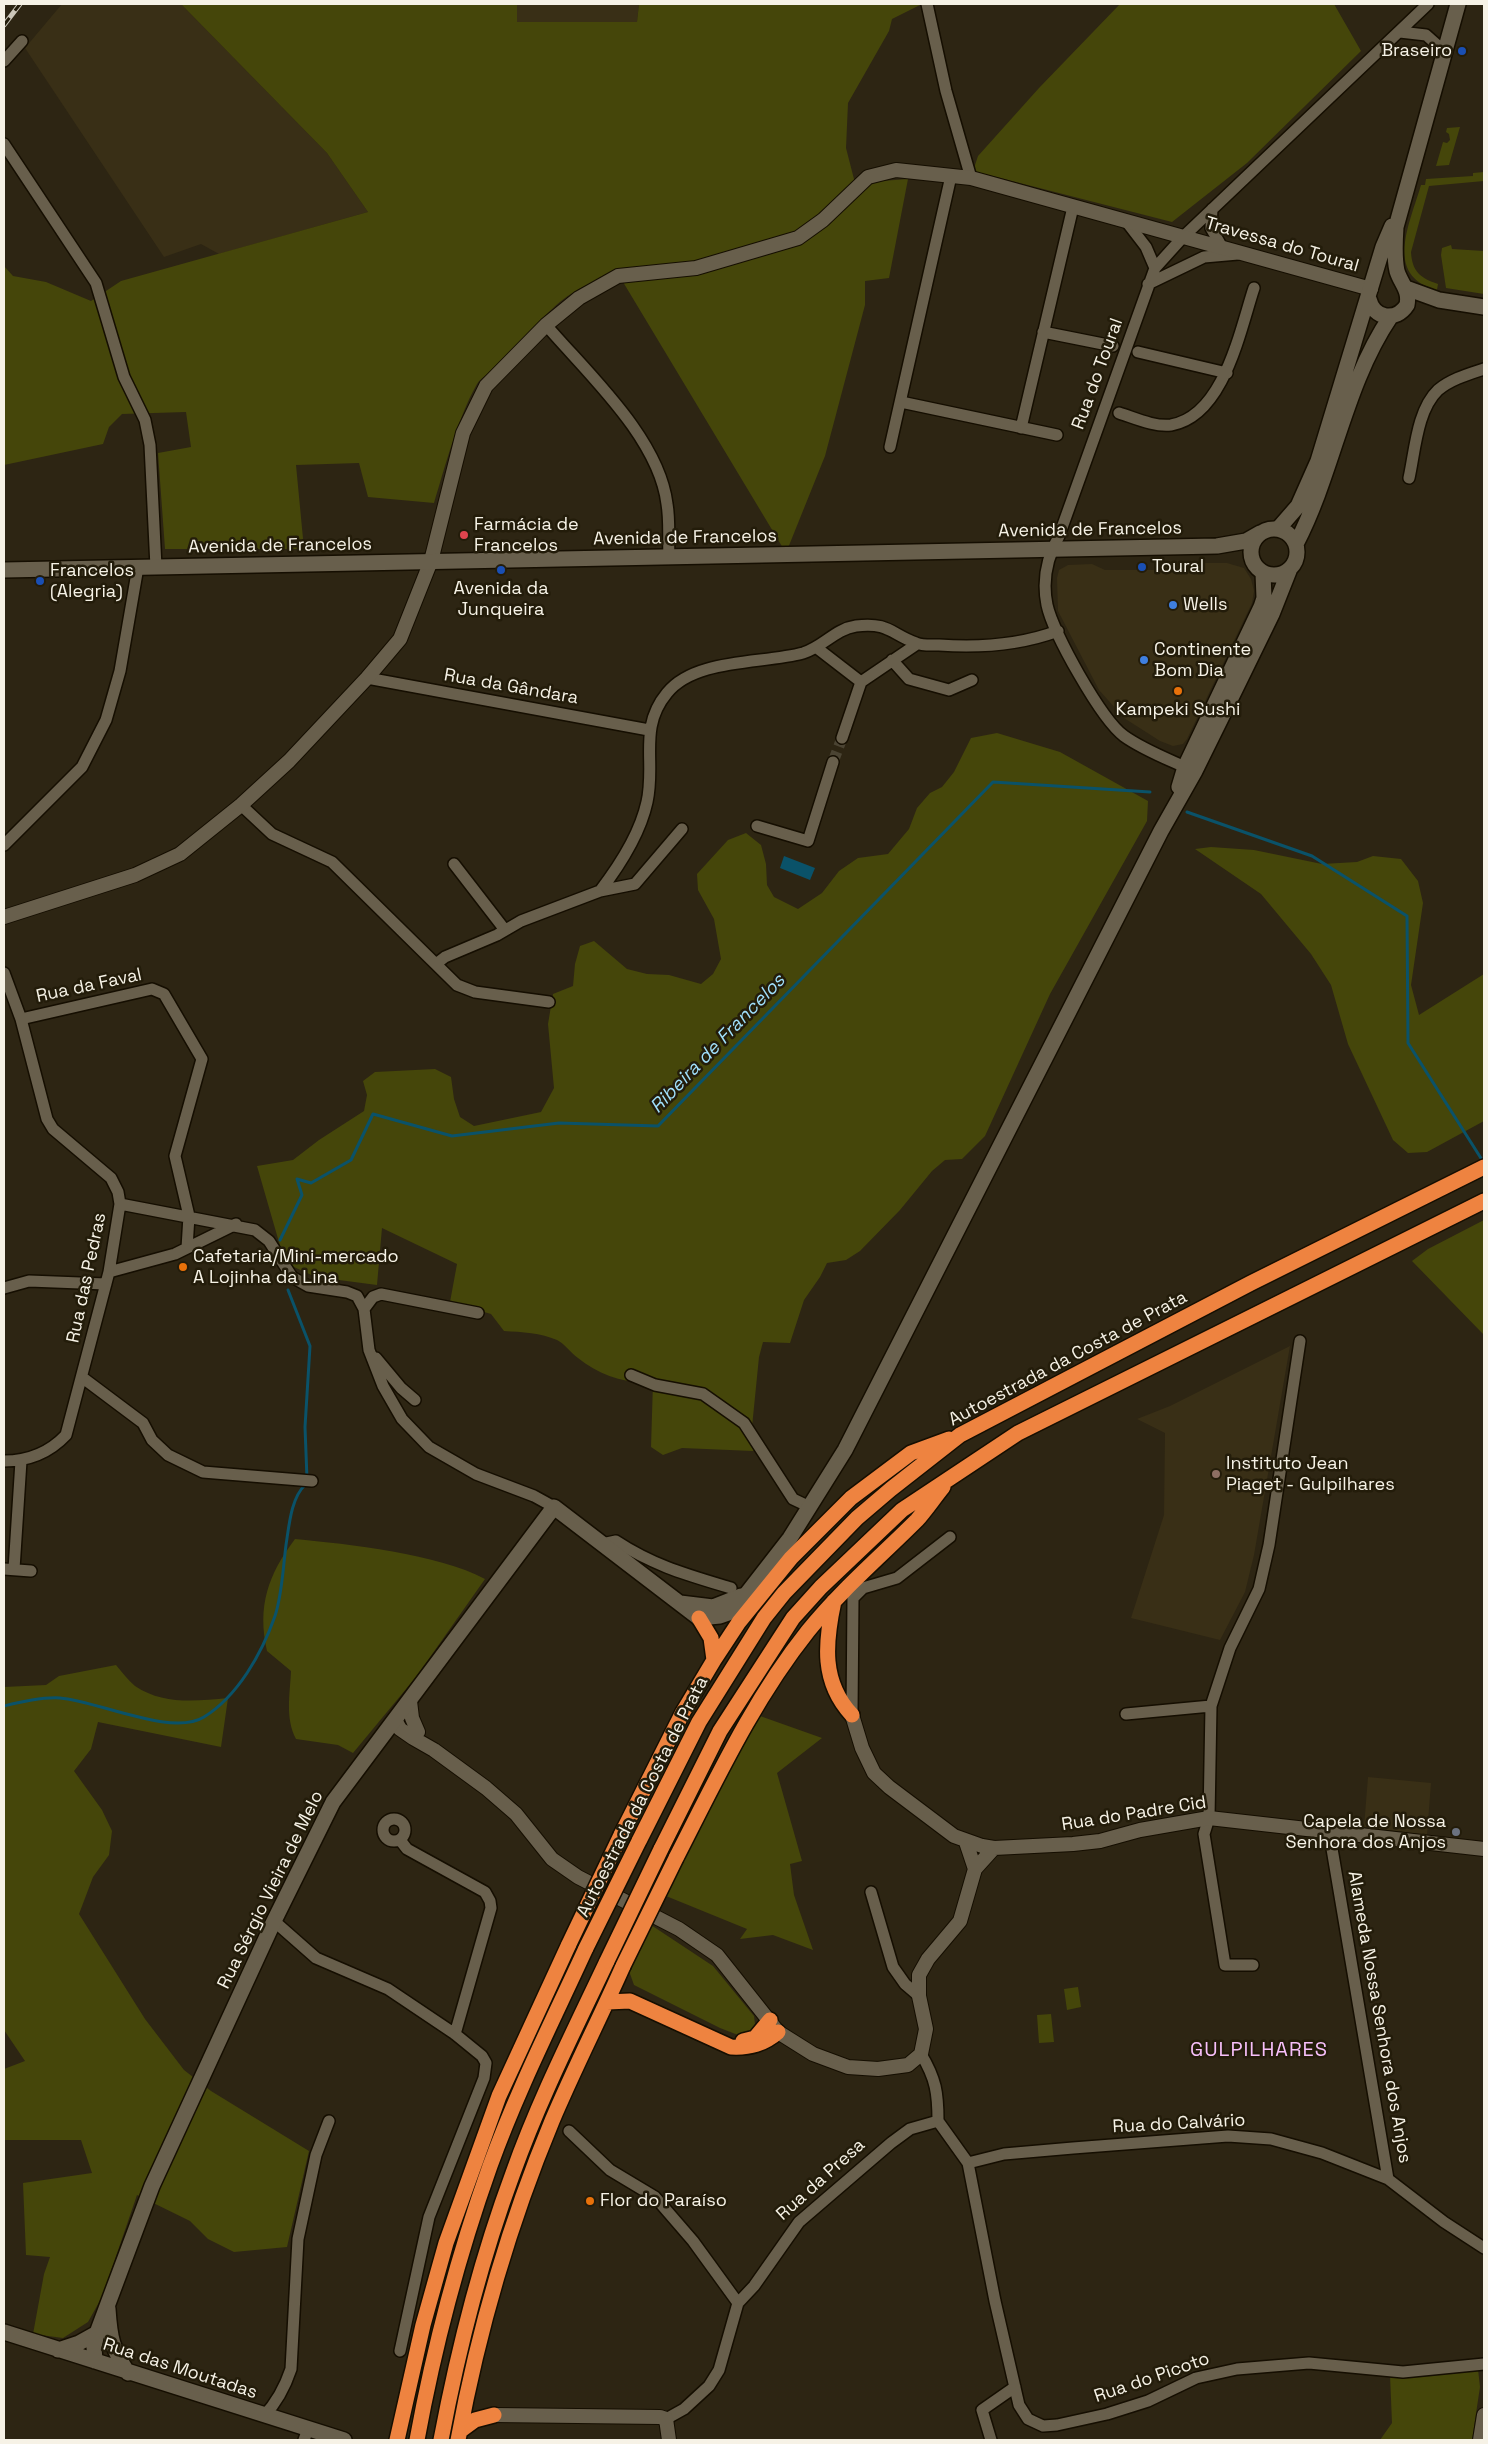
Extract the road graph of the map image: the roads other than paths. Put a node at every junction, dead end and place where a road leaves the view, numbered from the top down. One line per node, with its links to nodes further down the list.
1 (927, 4): 10 (street)
2 (1428, 4): 4 (street, Rua do Toural)
3 (1458, 4): 6 (main road)
4 (1400, 32): 6 (street); 12 (street, Rua do Toural)
5 (22, 41): 7 (street)
6 (1444, 51): 13 (main road)
7 (4, 61)
8 (4, 144): 47 (street)
9 (951, 176): 10 (street); 26 (street); 32 (street)
10 (971, 178): 11 (street)
11 (1073, 207): 14 (street); 27 (street)
12 (1212, 208): 15 (street, Rua do Toural); 16 (street)
13 (1400, 211): 20 (main road); 22 (main road)
14 (1126, 221): 15 (street); 18 (street)
15 (1183, 237): 16 (street, Travessa do Toural); 18 (street, Rua do Toural)
16 (1222, 249): 17 (street, Travessa do Toural)
17 (1240, 254): 19 (street); 22 (street, Travessa do Toural)
18 (1156, 268): 19 (street, Rua do Toural)
19 (1148, 284): 42 (street, Rua do Toural)
20 (1404, 285): 22 (main road); 23 (main road); 25 (main road)
21 (1254, 288): 31 (street)
22 (1371, 291): 25 (main road); 38 (main road)
23 (1439, 300): 24 (main road); 25 (main road)
24 (1484, 307)
25 (1397, 313): 40 (main road)
26 (546, 325): 43 (street); 45 (street)
27 (1042, 332): 28 (street); 34 (street)
28 (1114, 346)
29 (1138, 352): 31 (street)
30 (1484, 369): 37 (street)
31 (1227, 373): 33 (street)
32 (901, 402): 34 (street); 36 (street)
33 (1119, 413)
34 (1021, 428): 35 (street)
35 (1057, 435)
36 (890, 447)
37 (1408, 478)
38 (1278, 530): 39 (main road); 40 (main road)
39 (1260, 533): 41 (main road, Avenida de Francelos); 44 (main road)
40 (1296, 544): 49 (main road)
41 (1217, 546): 42 (main road, Avenida de Francelos); 44 (main road, Avenida de Francelos)
42 (1051, 550): 43 (main road, Avenida de Francelos); 51 (street, Rua do Toural)
43 (669, 557): 45 (main road, Avenida de Francelos)
44 (1252, 560): 50 (main road)
45 (431, 561): 47 (main road, Avenida de Francelos); 55 (street)
46 (138, 567): 47 (main road, Avenida de Francelos); 48 (main road, Avenida de Francelos); 66 (street)
47 (156, 567)
48 (4, 570)
49 (1288, 570): 50 (main road); 63 (main road)
50 (1263, 574): 61 (main road)
51 (1058, 631): 52 (street); 61 (street, Rua do Toural)
52 (918, 644): 53 (street); 54 (street)
53 (817, 648): 57 (street); 58 (street)
54 (892, 660): 56 (street); 57 (street)
55 (367, 678): 58 (street, Rua da Gândara); 62 (street)
56 (972, 680)
57 (861, 682): 59 (street)
58 (649, 730): 68 (street)
59 (842, 738)
60 (833, 762): 64 (street)
61 (1185, 767): 63 (main road)
62 (241, 805): 69 (street); 71 (street)
63 (1172, 810): 97 (main road)
64 (757, 826)
65 (682, 829): 68 (street)
66 (4, 845)
67 (454, 864): 70 (street)
68 (600, 891): 70 (street)
69 (4, 917)
70 (505, 930): 71 (street)
71 (436, 964): 73 (street)
72 (4, 973): 74 (street, Rua das Pedras)
73 (549, 1002)
74 (21, 1019): 77 (street, Rua das Pedras); 78 (street, Rua da Faval)
75 (1484, 1167): 91 (highway, Autoestrada da Costa de Prata)
76 (1484, 1201): 94 (highway)
77 (120, 1204): 78 (street); 81 (street, Rua das Pedras)
78 (189, 1216): 79 (street); 80 (street, Rua da Faval)
79 (236, 1224): 80 (street); 84 (street)
80 (188, 1248): 81 (street)
81 (109, 1272): 82 (street, Rua das Pedras)
82 (106, 1284): 83 (street); 89 (street, Rua das Pedras)
83 (4, 1288)
84 (364, 1309): 85 (street); 87 (street)
85 (478, 1314)
86 (1300, 1340): 109 (street)
87 (369, 1350): 90 (street); 96 (street)
88 (631, 1375): 97 (street)
89 (83, 1378): 93 (street, Rua das Pedras); 95 (street)
90 (415, 1400)
91 (960, 1435): 107 (highway); 155 (highway, Autoestrada da Costa de Prata, bridge)
92 (4, 1461): 93 (street, Rua das Pedras)
93 (21, 1461): 100 (street)
94 (951, 1476): 104 (highway); 156 (highway, bridge)
95 (307, 1481)
96 (554, 1507): 99 (main road); 108 (main road, Rua Sérgio Vieira de Melo)
97 (810, 1507): 103 (main road)
98 (950, 1537): 111 (street)
99 (602, 1544): 102 (street); 105 (main road)
100 (9, 1569): 101 (street)
101 (31, 1571)
102 (731, 1588)
103 (748, 1592): 105 (main road); 106 (main road)
104 (834, 1600): 111 (highway); 125 (highway, bridge)
105 (680, 1603): 106 (main road)
106 (699, 1618): 107 (highway)
107 (714, 1660): 153 (highway, bridge)
108 (410, 1701): 112 (main road, Rua Sérgio Vieira de Melo); 113 (street)
109 (1211, 1706): 110 (street); 115 (street)
110 (1126, 1714)
111 (852, 1715): 118 (street, Rua do Padre Cid)
112 (395, 1720): 113 (street); 114 (main road, Rua Sérgio Vieira de Melo)
113 (416, 1735): 114 (street); 128 (street)
114 (380, 1740): 123 (main road, Rua Sérgio Vieira de Melo)
115 (1209, 1818): 116 (street, Rua do Padre Cid); 119 (street, Rua do Padre Cid); 124 (street)
116 (1329, 1831): 120 (street, Rua do Padre Cid); 135 (street, Alameda Nossa Senhora dos Anjos)
117 (400, 1840): 129 (street)
118 (966, 1842): 119 (street, Rua do Padre Cid); 121 (street)
119 (994, 1848): 121 (street)
120 (1484, 1849)
121 (975, 1869): 126 (street)
122 (871, 1892): 126 (street)
123 (274, 1921): 129 (street); 139 (main road, Rua Sérgio Vieira de Melo)
124 (1252, 1965)
125 (621, 1971): 127 (highway); 128 (highway)
126 (919, 1996): 130 (street)
127 (607, 2002): 128 (highway); 146 (highway)
128 (774, 2026): 130 (street)
129 (455, 2034): 141 (street)
130 (921, 2054): 132 (street)
131 (329, 2121): 149 (street)
132 (938, 2122): 134 (street, Rua do Picoto); 137 (street, Rua da Presa)
133 (568, 2131): 137 (street)
134 (968, 2163): 135 (street, Rua do Calvário); 145 (street, Rua do Picoto)
135 (1388, 2179): 136 (street, Rua do Calvário)
136 (1484, 2248)
137 (738, 2303): 150 (street, Rua da Presa)
138 (4, 2332): 140 (main road, Rua das Moutadas)
139 (103, 2336): 140 (main road); 142 (main road); 144 (main road, Rua Sérgio Vieira de Melo)
140 (58, 2350): 142 (main road, Rua das Moutadas)
141 (400, 2351)
142 (95, 2361): 144 (main road, Rua das Moutadas)
143 (1484, 2364): 145 (street, Rua do Picoto)
144 (128, 2373): 149 (main road, Rua das Moutadas)
145 (1015, 2387): 158 (street)
146 (469, 2390): 147 (highway); 152 (highway)
147 (494, 2415): 150 (street); 152 (highway)
148 (1484, 2415): 159 (street)
149 (264, 2416): 151 (main road, Rua das Moutadas)
150 (666, 2419): 157 (street)
151 (306, 2435): 154 (main road, Rua das Moutadas)
152 (459, 2436)
153 (396, 2439)
154 (344, 2440)
155 (417, 2440)
156 (442, 2440)
157 (669, 2440)
158 (991, 2440)
159 (1480, 2440)

